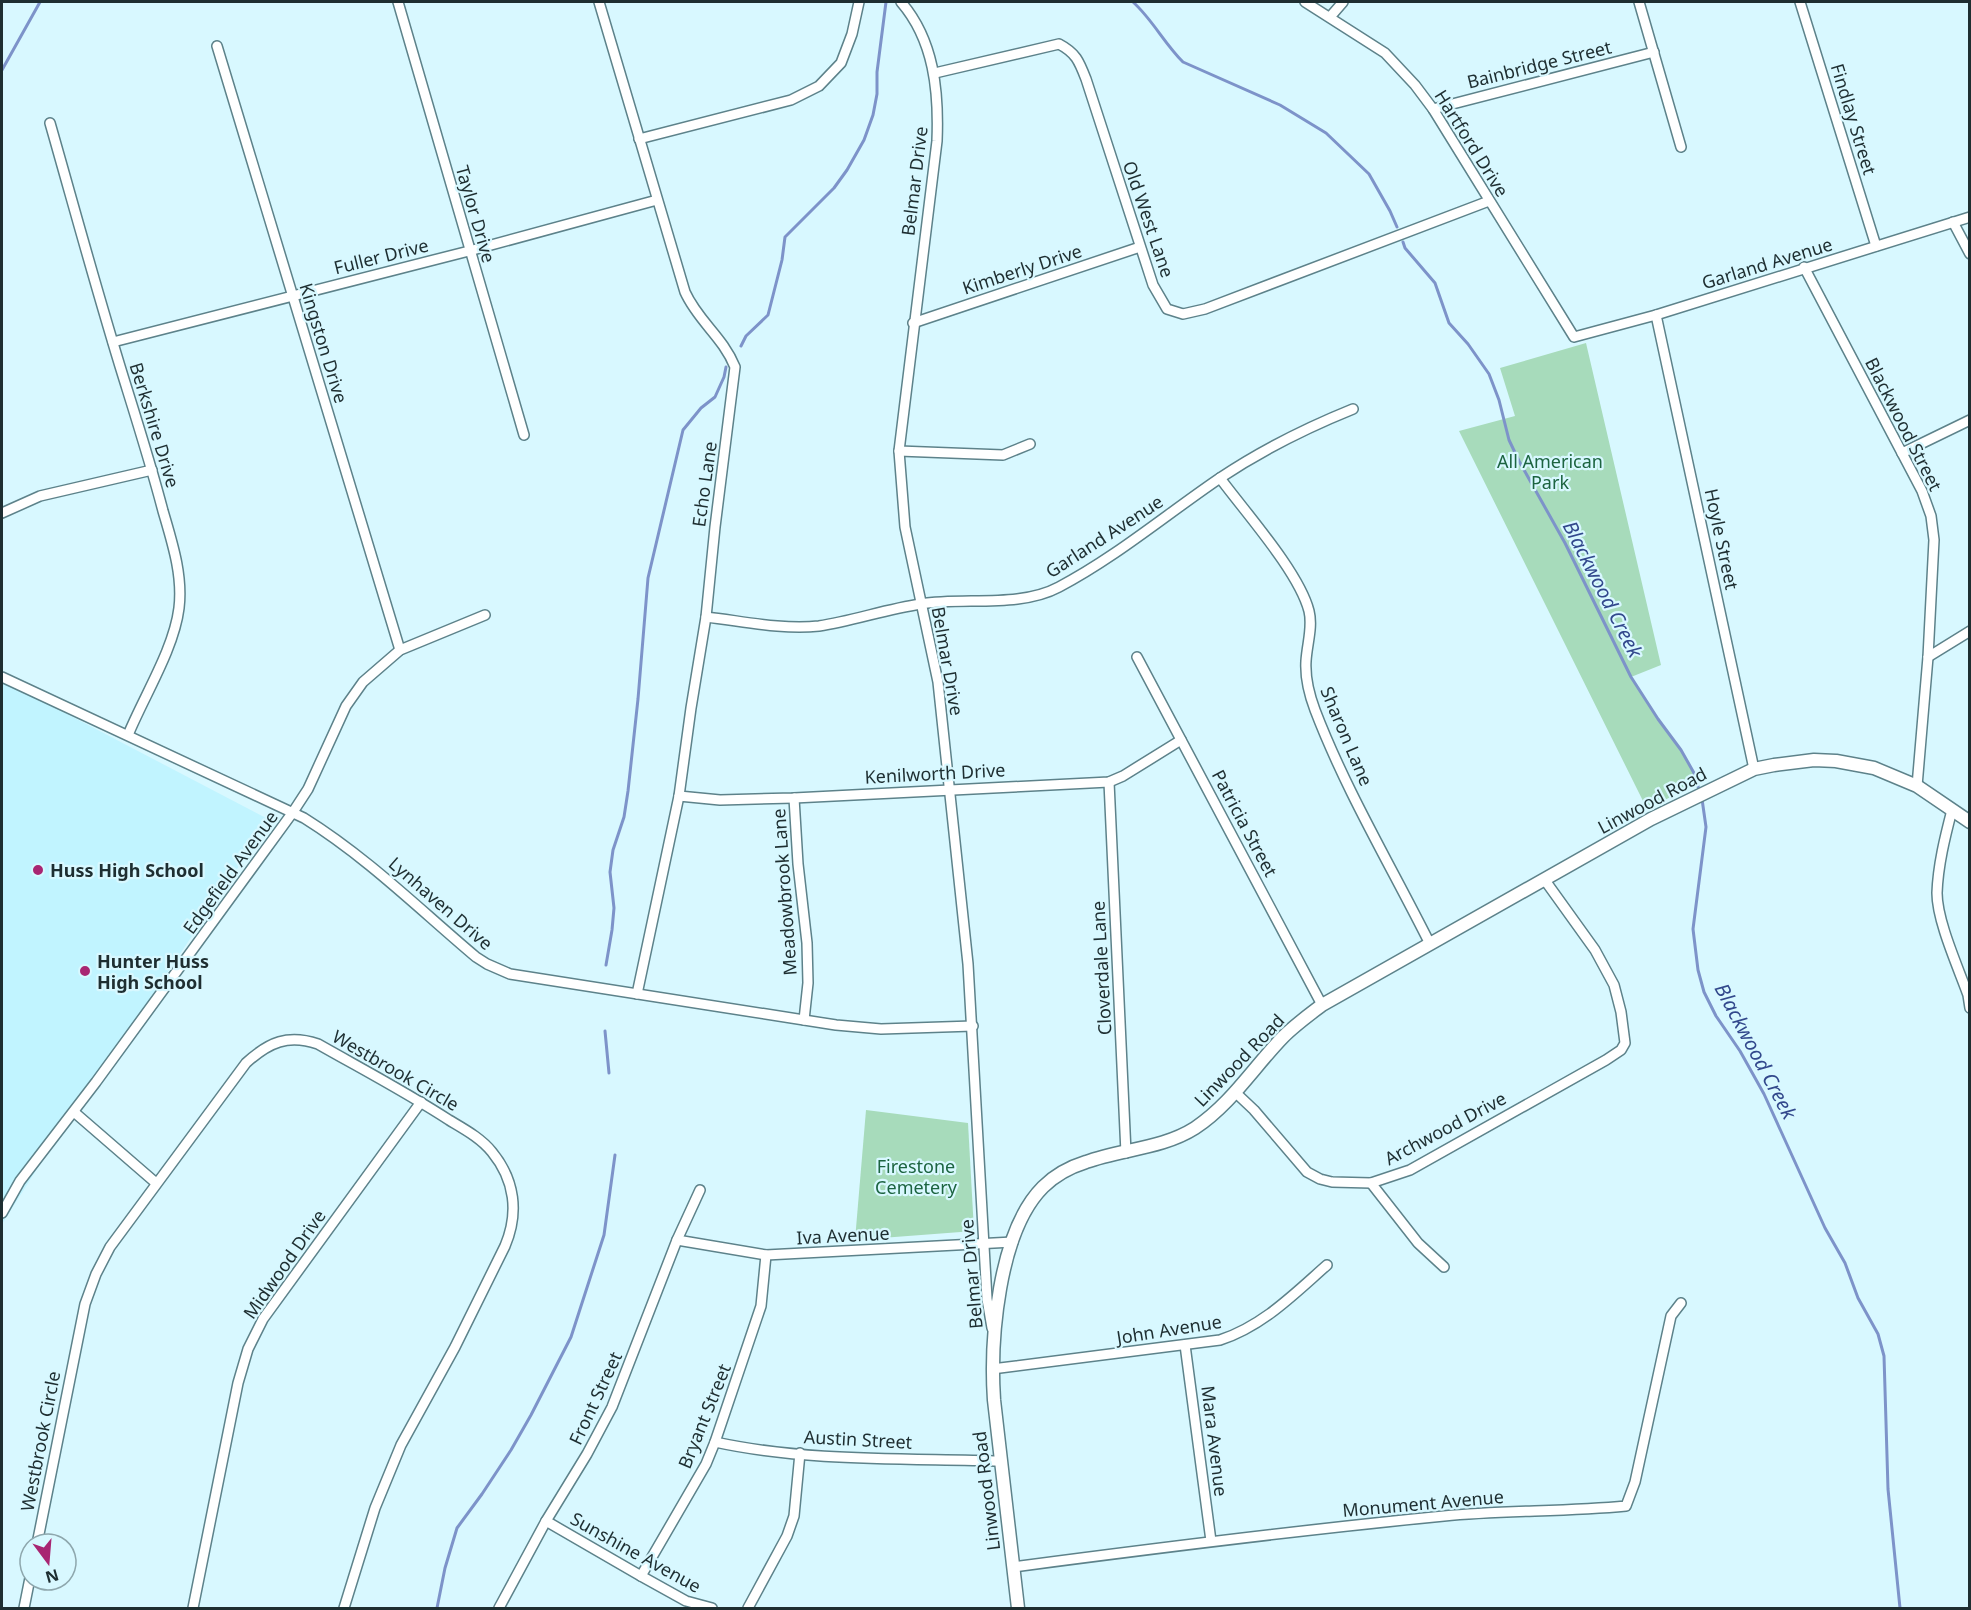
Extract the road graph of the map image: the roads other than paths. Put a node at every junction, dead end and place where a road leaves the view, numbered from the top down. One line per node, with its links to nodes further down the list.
1 (398, 2): 23 (street, Taylor Drive)
2 (599, 2): 15 (street, Echo Lane)
3 (859, 2): 15 (street)
4 (901, 2): 12 (street, Belmar Drive)
5 (1305, 2): 9 (street, Hartford Drive)
6 (1343, 2): 9 (street)
7 (1639, 2): 11 (street)
8 (1800, 2): 21 (street, Findlay Street)
9 (1330, 16): 13 (street, Hartford Drive)
10 (217, 46): 26 (street, Kingston Drive)
11 (1654, 51): 13 (street, Bainbridge Street); 16 (street)
12 (934, 73): 22 (street, Old West Lane); 28 (street, Belmar Drive)
13 (1433, 109): 18 (street, Hartford Drive)
14 (50, 123): 30 (street, Berkshire Drive)
15 (639, 139): 17 (street, Echo Lane)
16 (1682, 147)
17 (657, 200): 23 (street, Fuller Drive); 42 (street, Echo Lane)
18 (1489, 201): 22 (street, Old West Lane); 29 (street, Hartford Drive)
19 (1970, 216): 20 (street, Garland Avenue)
20 (1953, 222): 21 (street, Garland Avenue); 24 (street)
21 (1876, 246): 25 (street, Garland Avenue)
22 (1140, 247): 28 (street, Kimberly Drive)
23 (470, 250): 26 (street, Fuller Drive); 33 (street, Taylor Drive)
24 (1970, 254)
25 (1804, 267): 27 (street, Garland Avenue); 36 (street, Blackwood Street)
26 (292, 296): 30 (street, Fuller Drive); 44 (street, Kingston Drive)
27 (1656, 315): 29 (street, Garland Avenue); 50 (street, Hoyle Street)
28 (913, 323): 35 (street, Belmar Drive)
29 (1574, 337)
30 (113, 342): 37 (street, Berkshire Drive)
31 (1353, 409): 38 (street, Garland Avenue)
32 (1970, 420): 36 (street)
33 (524, 435)
34 (1030, 444): 35 (street)
35 (899, 451): 40 (street, Belmar Drive)
36 (1902, 453): 46 (street, Blackwood Street)
37 (152, 470): 39 (street); 48 (street, Berkshire Drive)
38 (1220, 478): 40 (street, Garland Avenue); 60 (street, Sharon Lane)
39 (2, 513)
40 (921, 604): 42 (street, Garland Avenue); 53 (street, Belmar Drive)
41 (486, 615): 44 (street, Edgefield Avenue)
42 (706, 616): 54 (street, Echo Lane)
43 (1970, 631): 46 (street)
44 (400, 650): 57 (street, Edgefield Avenue)
45 (1137, 657): 49 (street, Patricia Street)
46 (1928, 657): 52 (street, Blackwood Street)
47 (2, 677): 48 (street, Lynhaven Drive)
48 (128, 735): 57 (street, Lynhaven Drive)
49 (1182, 740): 51 (street, Kenilworth Drive); 62 (street, Patricia Street)
50 (1754, 769): 52 (main road, Linwood Road); 59 (main road, Linwood Road)
51 (1109, 782): 53 (street, Kenilworth Drive); 69 (street, Cloverdale Lane)
52 (1917, 786): 56 (main road, Linwood Road)
53 (948, 789): 55 (street, Kenilworth Drive); 65 (street, Belmar Drive)
54 (679, 796): 55 (street, Kenilworth Drive); 61 (street, Echo Lane)
55 (794, 798): 64 (street, Meadowbrook Lane)
56 (1952, 810): 58 (main road, Linwood Road); 63 (street)
57 (293, 812): 61 (street, Lynhaven Drive); 68 (street, Edgefield Avenue)
58 (1970, 822)
59 (1544, 879): 60 (main road, Linwood Road); 71 (street, Archwood Drive)
60 (1430, 944): 62 (main road, Linwood Road)
61 (637, 994): 64 (street, Lynhaven Drive)
62 (1322, 1005): 66 (main road, Linwood Road)
63 (1970, 1008)
64 (804, 1020): 65 (street, Lynhaven Drive)
65 (972, 1026): 76 (street, Belmar Drive)
66 (1236, 1093): 69 (main road, Linwood Road); 71 (street, Archwood Drive)
67 (421, 1102): 70 (street, Westbrook Circle); 94 (street, Midwood Drive); 95 (street, Westbrook Circle)
68 (74, 1112): 70 (street); 73 (street, Edgefield Avenue)
69 (1125, 1152): 75 (main road, Linwood Road)
70 (156, 1183): 88 (street, Westbrook Circle)
71 (1371, 1183): 79 (street)
72 (700, 1191): 74 (street, Front Street)
73 (2, 1213)
74 (677, 1240): 77 (street, Iva Avenue); 87 (street, Front Street)
75 (1013, 1242): 76 (street, Iva Avenue); 81 (main road, Linwood Road)
76 (984, 1244): 77 (street, Iva Avenue); 81 (street, Belmar Drive)
77 (765, 1255): 84 (street, Bryant Street)
78 (1327, 1265): 82 (street, John Avenue)
79 (1444, 1267)
80 (1681, 1303): 89 (street, Monument Avenue)
81 (993, 1336): 83 (main road, Linwood Road)
82 (1185, 1345): 83 (street, John Avenue); 89 (street, Mara Avenue)
83 (992, 1369): 86 (main road, Linwood Road)
84 (715, 1442): 85 (street, Austin Street); 91 (street, Bryant Street)
85 (800, 1453): 86 (street, Austin Street); 98 (street)
86 (1000, 1461): 90 (main road, Linwood Road)
87 (546, 1521): 91 (street, Sunshine Avenue); 96 (street, Front Street)
88 (39, 1532)
89 (1211, 1541): 90 (street, Monument Avenue)
90 (1013, 1567): 99 (main road, Linwood Road)
91 (640, 1576): 97 (street, Sunshine Avenue)
92 (27, 1592): 93 (street)
93 (24, 1608)
94 (193, 1608)
95 (344, 1608)
96 (499, 1608)
97 (712, 1608)
98 (748, 1608)
99 (1018, 1608)

